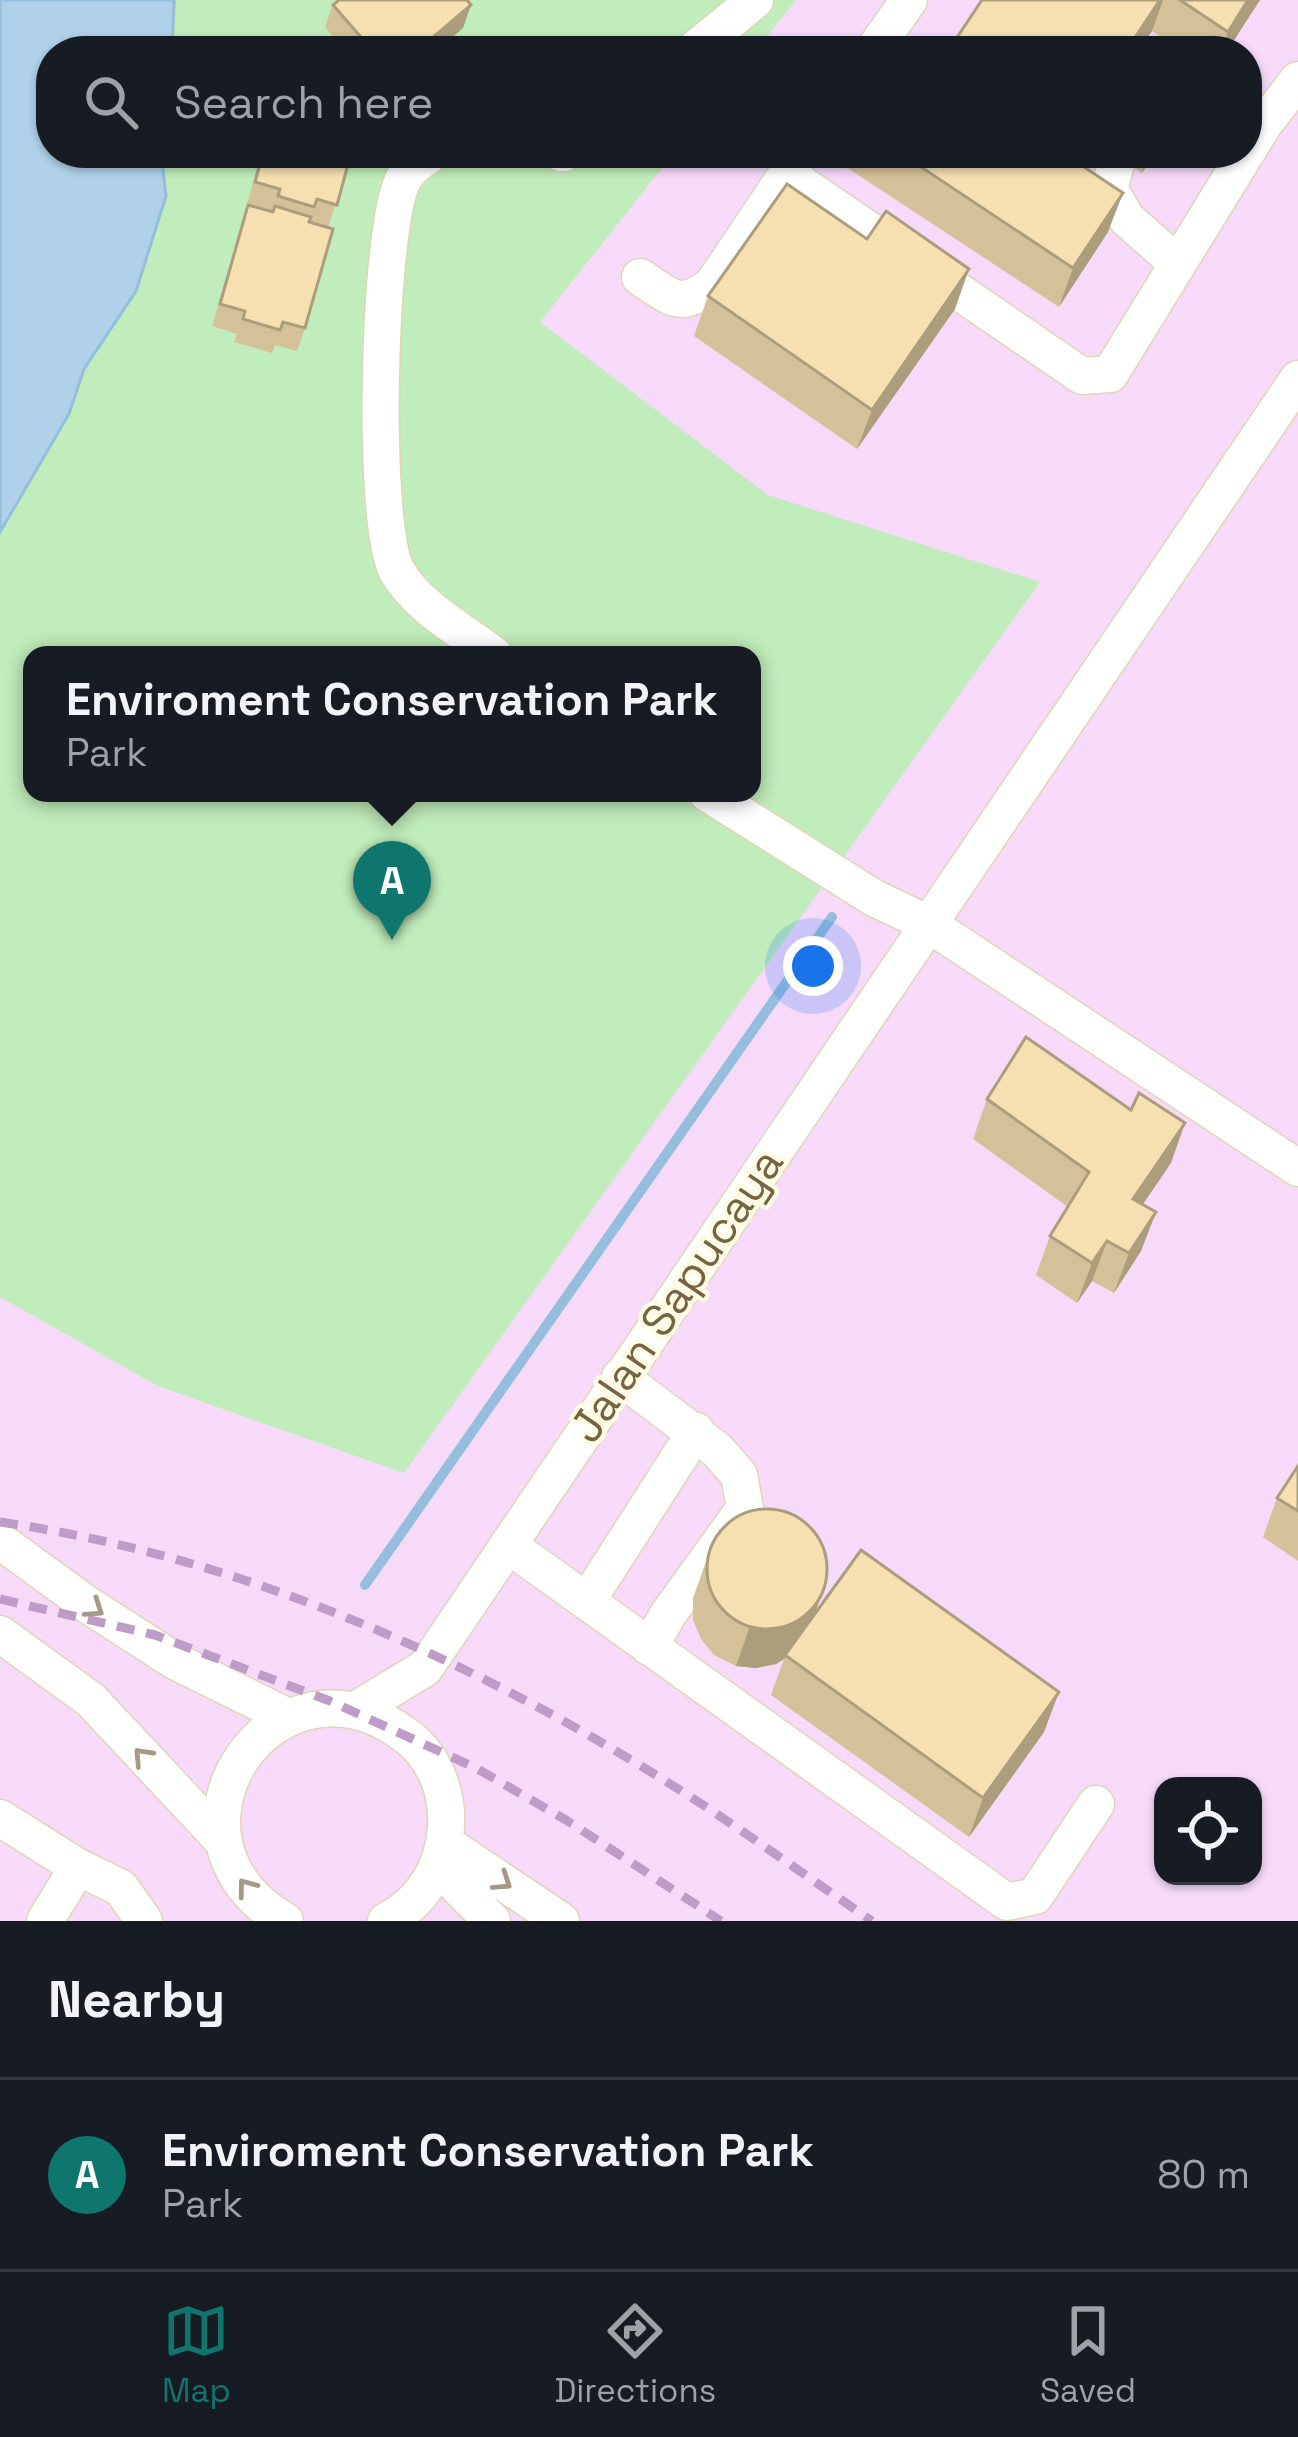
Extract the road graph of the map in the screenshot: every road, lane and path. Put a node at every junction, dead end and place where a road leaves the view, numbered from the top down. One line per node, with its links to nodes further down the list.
1 (755, 0): 3 (street)
2 (909, 0): 4 (street)
3 (711, 36)
4 (884, 36)
5 (1298, 80): 6 (street)
6 (1262, 113)
7 (415, 168): 15 (street)
8 (791, 168): 13 (street)
9 (801, 168): 12 (street)
10 (1115, 168): 12 (street)
11 (1230, 168): 12 (street)
12 (1178, 264)
13 (640, 277)
14 (1298, 380): 17 (street, Jalan Sapucaya)
15 (482, 646)
16 (721, 802): 17 (street)
17 (927, 922): 18 (street); 19 (street, Jalan Sapucaya)
18 (1298, 1168)
19 (620, 1377): 20 (street); 22 (street, Jalan Sapucaya)
20 (696, 1431): 23 (street); 25 (street)
21 (0, 1541): 28 (street, one-way to 28)
22 (508, 1545): 23 (street); 26 (street, Jalan Sapucaya)
23 (587, 1601): 25 (street)
24 (0, 1634): 32 (street, one-way to 24)
25 (649, 1647): 30 (street)
26 (425, 1668): 27 (street); 29 (street)
27 (356, 1710): 28 (street); 29 (street)
28 (289, 1717): 32 (street)
29 (416, 1743): 33 (street)
30 (1096, 1804)
31 (0, 1818): 34 (street)
32 (222, 1840): 38 (street, one-way to 32)
33 (442, 1855): 35 (street); 39 (street); 40 (street, one-way to 40)
34 (78, 1867): 36 (street); 37 (street)
35 (398, 1919)
36 (45, 1921)
37 (144, 1921)
38 (285, 1921)
39 (492, 1921)
40 (561, 1921)

